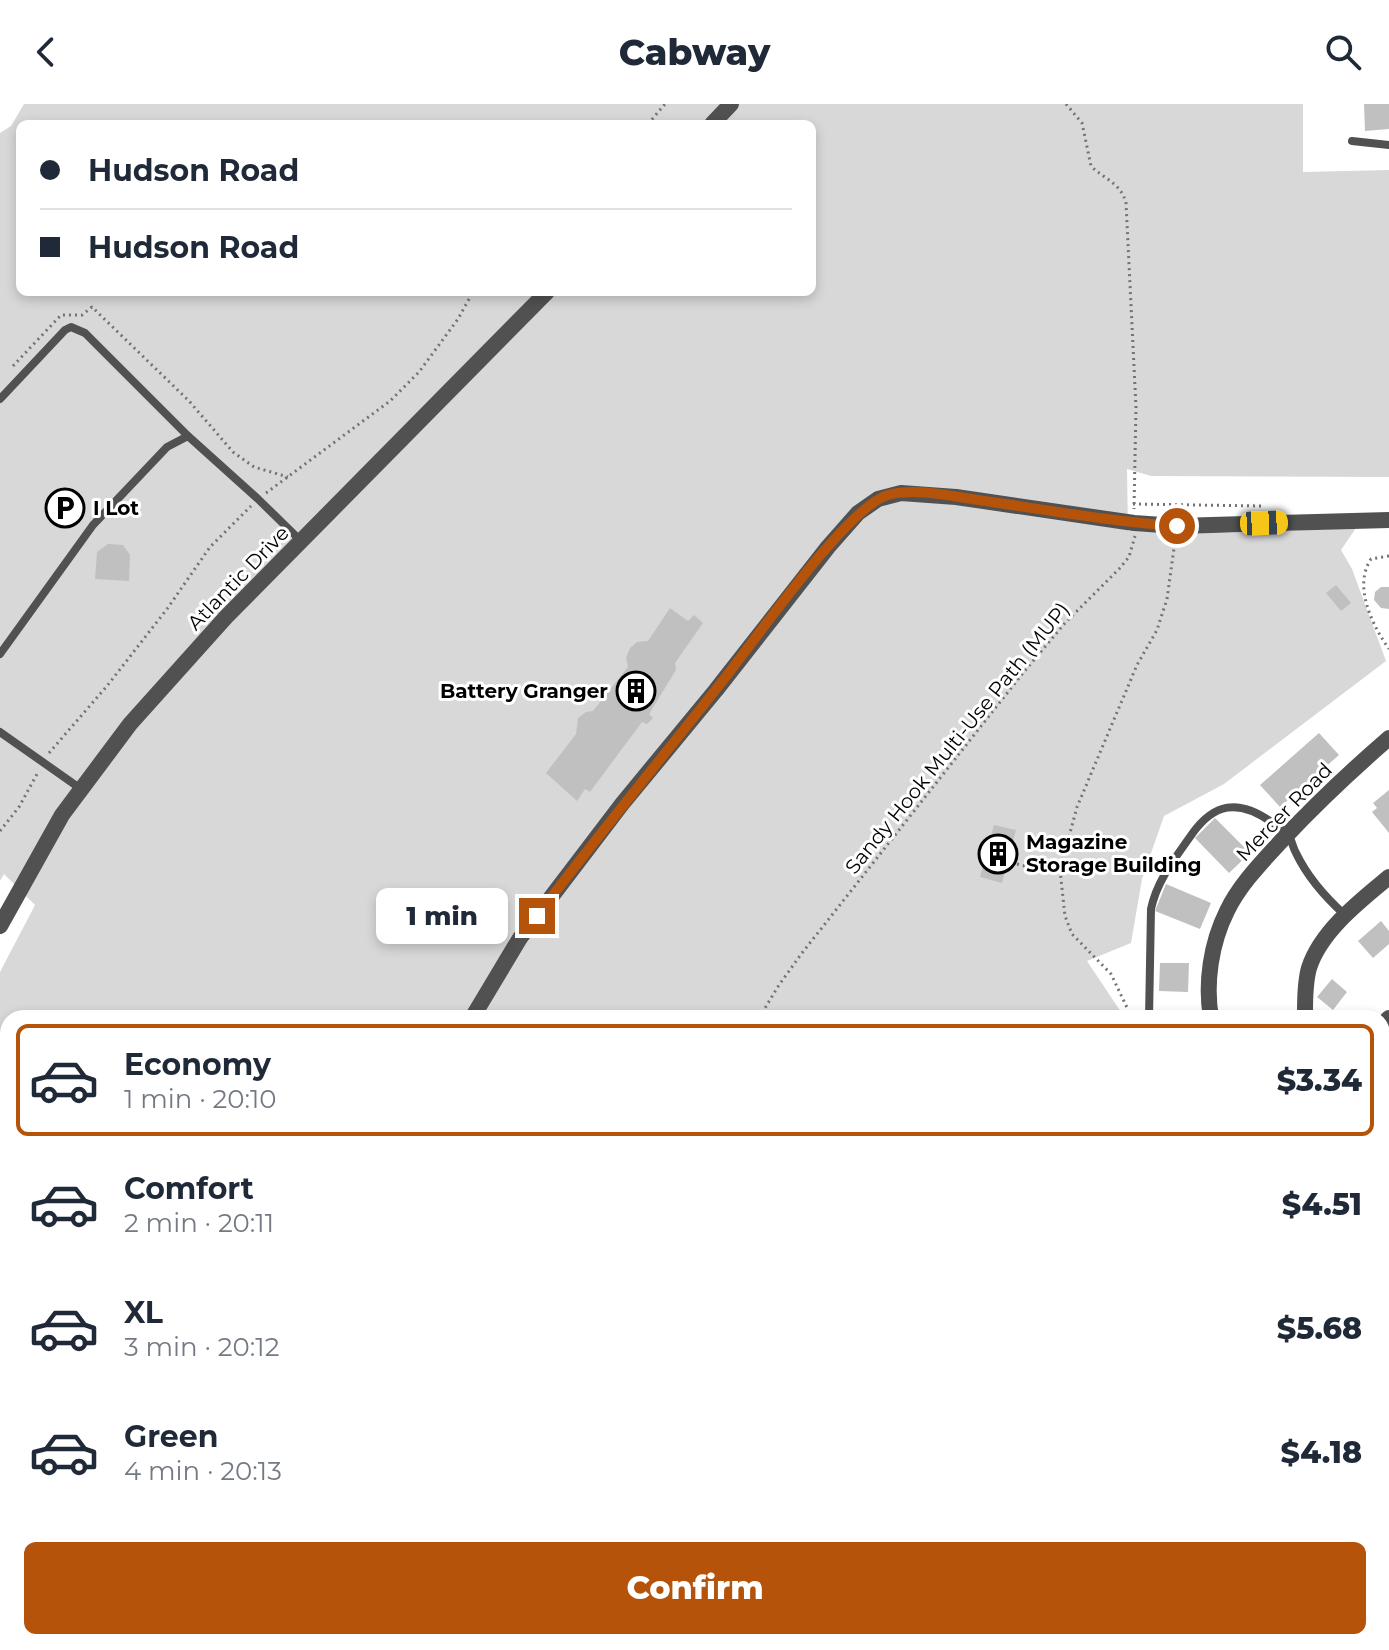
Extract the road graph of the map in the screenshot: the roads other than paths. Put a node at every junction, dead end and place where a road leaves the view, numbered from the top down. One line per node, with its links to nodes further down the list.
1 (731, 104): 2 (street)
2 (716, 120)
3 (1352, 141): 4 (lane)
4 (1389, 145)
5 (543, 296): 9 (street, Atlantic Drive)
6 (0, 399): 7 (lane)
7 (188, 436): 9 (lane); 10 (lane)
8 (1389, 520): 18 (street)
9 (301, 541): 13 (street, Atlantic Drive)
10 (0, 654)
11 (0, 732): 13 (lane)
12 (1389, 738): 14 (street, Mercer Road)
13 (81, 789): 17 (street, Atlantic Drive)
14 (1288, 834): 16 (lane); 19 (lane); 20 (street, Mercer Road)
15 (1389, 877): 16 (street)
16 (1346, 916): 21 (street)
17 (0, 926)
18 (477, 1010)
19 (1149, 1010)
20 (1211, 1010)
21 (1304, 1010)

